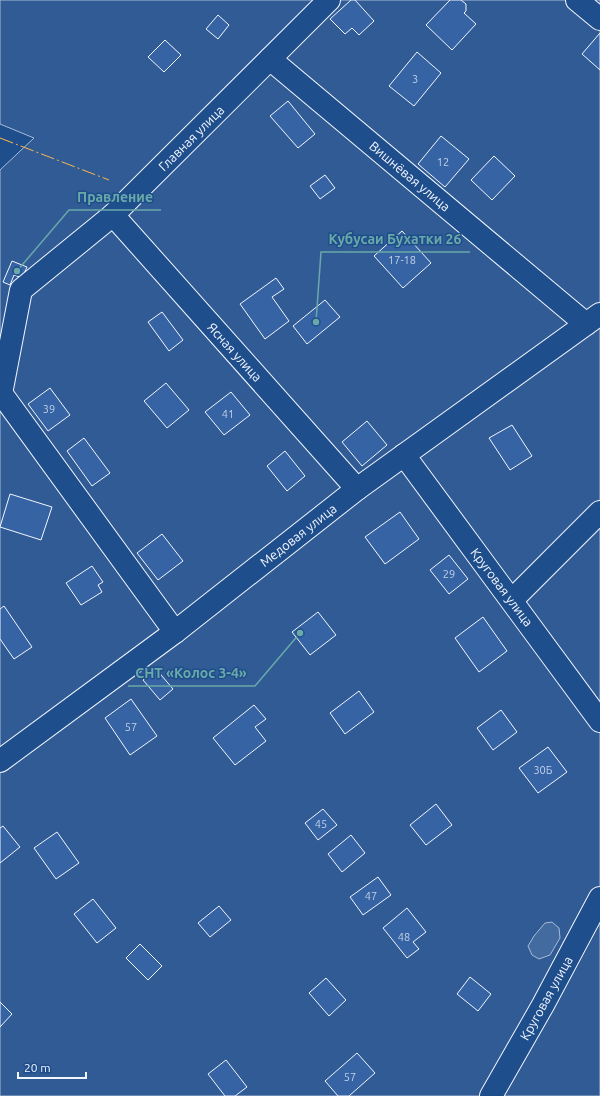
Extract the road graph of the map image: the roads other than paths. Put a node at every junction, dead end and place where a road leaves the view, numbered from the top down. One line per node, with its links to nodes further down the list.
1 (329, 0): 4 (street, Главная улица)
2 (578, 0): 3 (street)
3 (600, 18)
4 (270, 59): 5 (street, Главная улица); 6 (street, Вишнёвая улица)
5 (113, 214): 7 (street, Главная улица); 9 (street, Ясная улица)
6 (593, 319): 8 (street, Медовая улица)
7 (1, 396): 12 (street)
8 (404, 455): 9 (street, Медовая улица); 11 (street, Круговая улица)
9 (357, 489): 12 (street, Медовая улица)
10 (600, 512): 11 (street)
11 (512, 600): 13 (street, Круговая улица)
12 (175, 632): 14 (street, Медовая улица)
13 (600, 721)
14 (0, 761)
15 (600, 898): 16 (street, Круговая улица)
16 (491, 1096)

